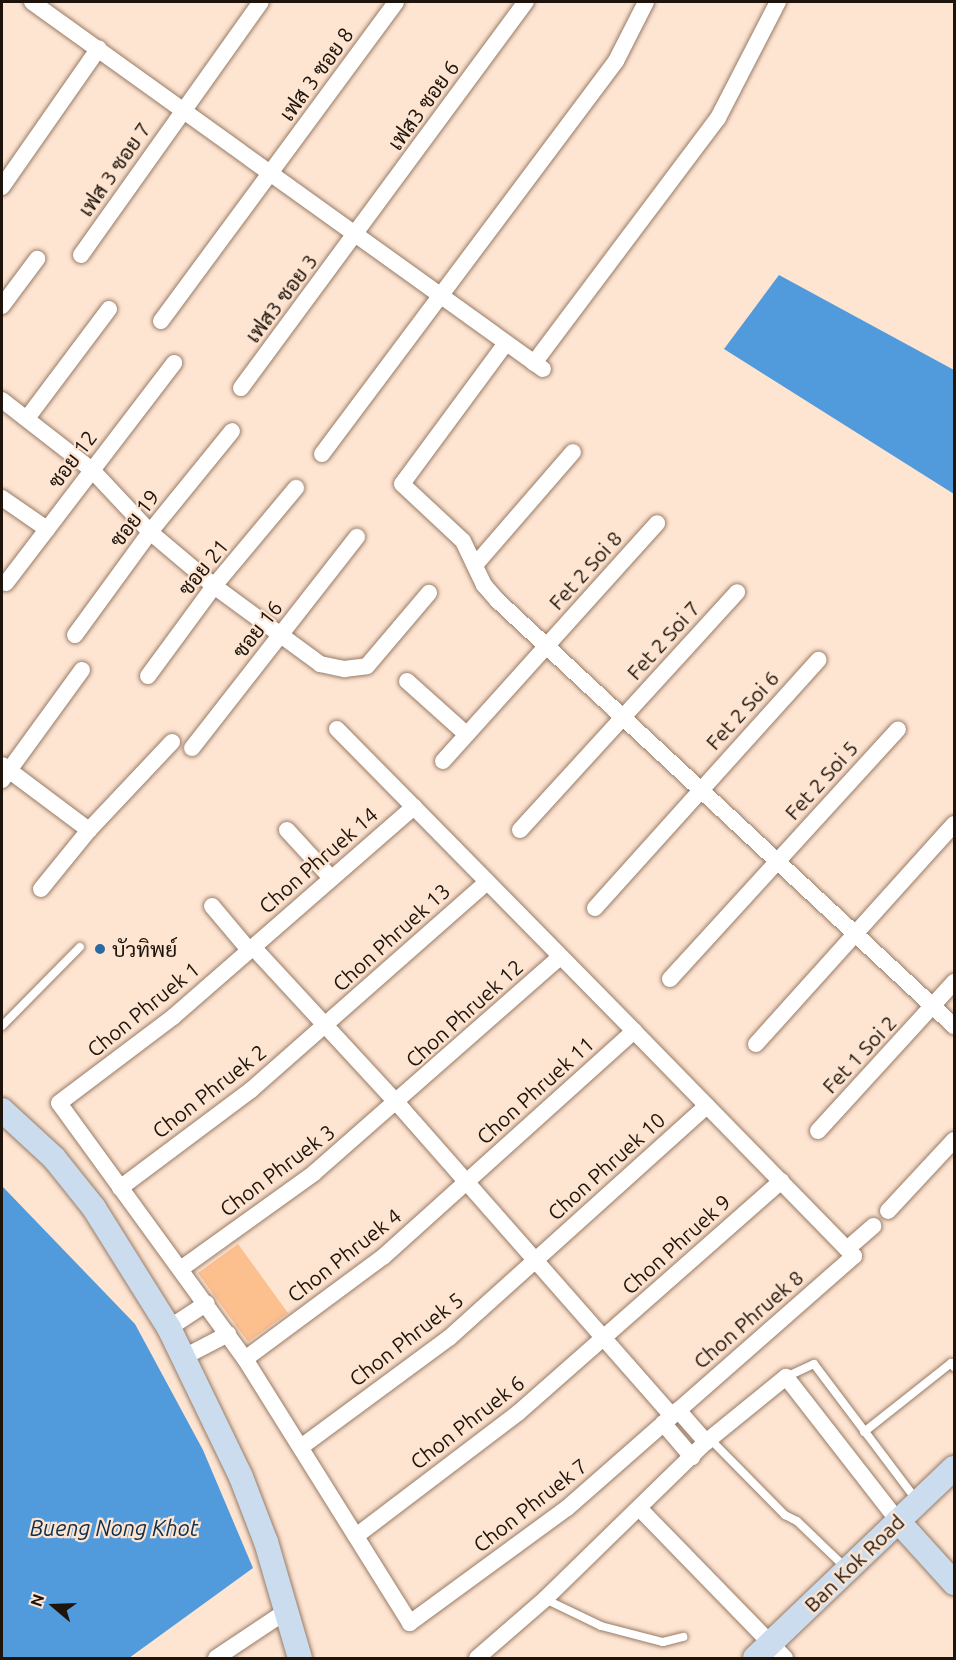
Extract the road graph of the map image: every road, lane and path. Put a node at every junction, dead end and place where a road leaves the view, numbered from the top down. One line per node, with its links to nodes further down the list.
1 (32, 2): 7 (street)
2 (261, 2): 8 (street, เฟส 3 ซอย 7)
3 (396, 2): 9 (street, เฟส 3 ซอย 8)
4 (526, 2): 11 (street, เฟส3 ซอย 6)
5 (646, 2): 14 (street)
6 (778, 2): 18 (street)
7 (99, 48): 8 (street); 10 (street)
8 (184, 109): 9 (street); 12 (street, เฟส 3 ซอย 7)
9 (272, 173): 11 (street); 17 (street, เฟส 3 ซอย 8)
10 (2, 188)
11 (357, 235): 14 (street); 20 (street, เฟส3 ซอย 3)
12 (81, 255)
13 (37, 259): 15 (street)
14 (442, 297): 18 (street); 25 (street)
15 (2, 306)
16 (109, 309): 22 (street)
17 (161, 321)
18 (506, 343): 33 (street)
19 (174, 363): 26 (street, ซอย 12)
20 (241, 388)
21 (2, 400): 22 (street)
22 (28, 417): 26 (street)
23 (232, 431): 31 (street, ซอย 19)
24 (573, 452): 33 (street)
25 (322, 454)
26 (92, 470): 30 (street, ซอย 12); 31 (street)
27 (296, 488): 35 (street, ซอย 21)
28 (2, 498): 30 (street)
29 (657, 523): 40 (street, Fet 2 Soi 8)
30 (47, 529): 34 (street, ซอย 12)
31 (150, 532): 35 (street); 38 (street, ซอย 19)
32 (357, 537): 39 (street, ซอย 16)
33 (476, 564): 40 (street)
34 (6, 583)
35 (214, 586): 39 (street); 43 (street, ซอย 21)
36 (737, 592): 45 (street, Fet 2 Soi 7)
37 (429, 593): 39 (street)
38 (75, 635)
39 (279, 636): 50 (street, ซอย 16)
40 (546, 647): 45 (street); 48 (street, Fet 2 Soi 8)
41 (818, 660): 53 (street, Fet 2 Soi 6)
42 (82, 670): 52 (street)
43 (148, 676)
44 (407, 681): 48 (street)
45 (623, 718): 53 (street); 58 (street, Fet 2 Soi 7)
46 (337, 729): 54 (street)
47 (898, 729): 59 (street, Fet 2 Soi 5)
48 (466, 734): 51 (street, Fet 2 Soi 8)
49 (172, 742): 56 (street)
50 (192, 748)
51 (443, 760)
52 (4, 772): 56 (street)
53 (700, 790): 59 (street); 64 (street, Fet 2 Soi 6)
54 (414, 807): 60 (street, Chon Phruek 14); 61 (street)
55 (954, 824): 65 (street)
56 (89, 830): 62 (street)
57 (287, 830): 60 (street)
58 (520, 830)
59 (778, 862): 65 (street); 69 (street, Fet 2 Soi 5)
60 (331, 878): 67 (street, Chon Phruek 14)
61 (487, 882): 68 (street); 74 (street, Chon Phruek 13)
62 (41, 889)
63 (212, 906): 67 (street)
64 (595, 908)
65 (855, 934): 71 (street); 76 (street)
66 (80, 947): 72 (lane)
67 (251, 948): 74 (street); 84 (street, Chon Phruek 1)
68 (560, 957): 75 (street); 77 (street, Chon Phruek 12)
69 (670, 979)
70 (954, 982): 71 (street, Fet 1 Soi 2)
71 (933, 1006): 73 (street); 80 (street, Fet 1 Soi 2)
72 (2, 1026)
73 (954, 1026)
74 (324, 1027): 77 (street); 84 (street, Chon Phruek 2)
75 (634, 1031): 78 (street); 83 (street, Chon Phruek 11)
76 (756, 1044)
77 (398, 1104): 83 (street); 89 (street, Chon Phruek 3)
78 (707, 1106): 82 (street); 88 (street, Chon Phruek 10)
79 (2, 1110): 91 (street)
80 (818, 1131)
81 (954, 1140): 85 (street)
82 (781, 1181): 87 (street); 93 (street, Chon Phruek 9)
83 (466, 1182): 88 (street); 95 (street, Chon Phruek 4)
84 (120, 1188): 89 (street)
85 (888, 1211)
86 (873, 1226): 87 (street, Chon Phruek 8)
87 (851, 1252): 98 (street, Chon Phruek 8)
88 (535, 1260): 93 (street); 101 (street, Chon Phruek 5)
89 (182, 1268): 90 (street)
90 (207, 1303): 91 (street); 92 (street)
91 (169, 1328): 94 (street)
92 (228, 1334): 94 (street); 95 (street)
93 (601, 1340): 98 (street); 107 (street, Chon Phruek 6)
94 (184, 1358): 111 (street)
95 (245, 1359): 101 (street)
96 (954, 1367): 99 (lane)
97 (786, 1377): 99 (lane); 100 (street); 106 (street)
98 (671, 1416): 100 (street); 102 (street); 107 (street, Chon Phruek 7)
99 (864, 1432): 104 (lane)
100 (708, 1440): 102 (street); 108 (lane)
101 (300, 1447): 107 (street)
102 (692, 1457): 105 (street)
103 (954, 1468): 104 (street, Ban Kok Road)
104 (918, 1502): 106 (street, Ban Kok Road)
105 (640, 1509): 110 (street); 113 (street)
106 (897, 1521): 108 (street, Ban Kok Road); 109 (street)
107 (356, 1536)
108 (847, 1568): 113 (street, Ban Kok Road)
109 (954, 1583)
110 (545, 1599): 112 (lane); 114 (street)
111 (288, 1610): 115 (street); 116 (street)
112 (683, 1637)
113 (771, 1654)
114 (489, 1656)
115 (216, 1659)
116 (300, 1659)

